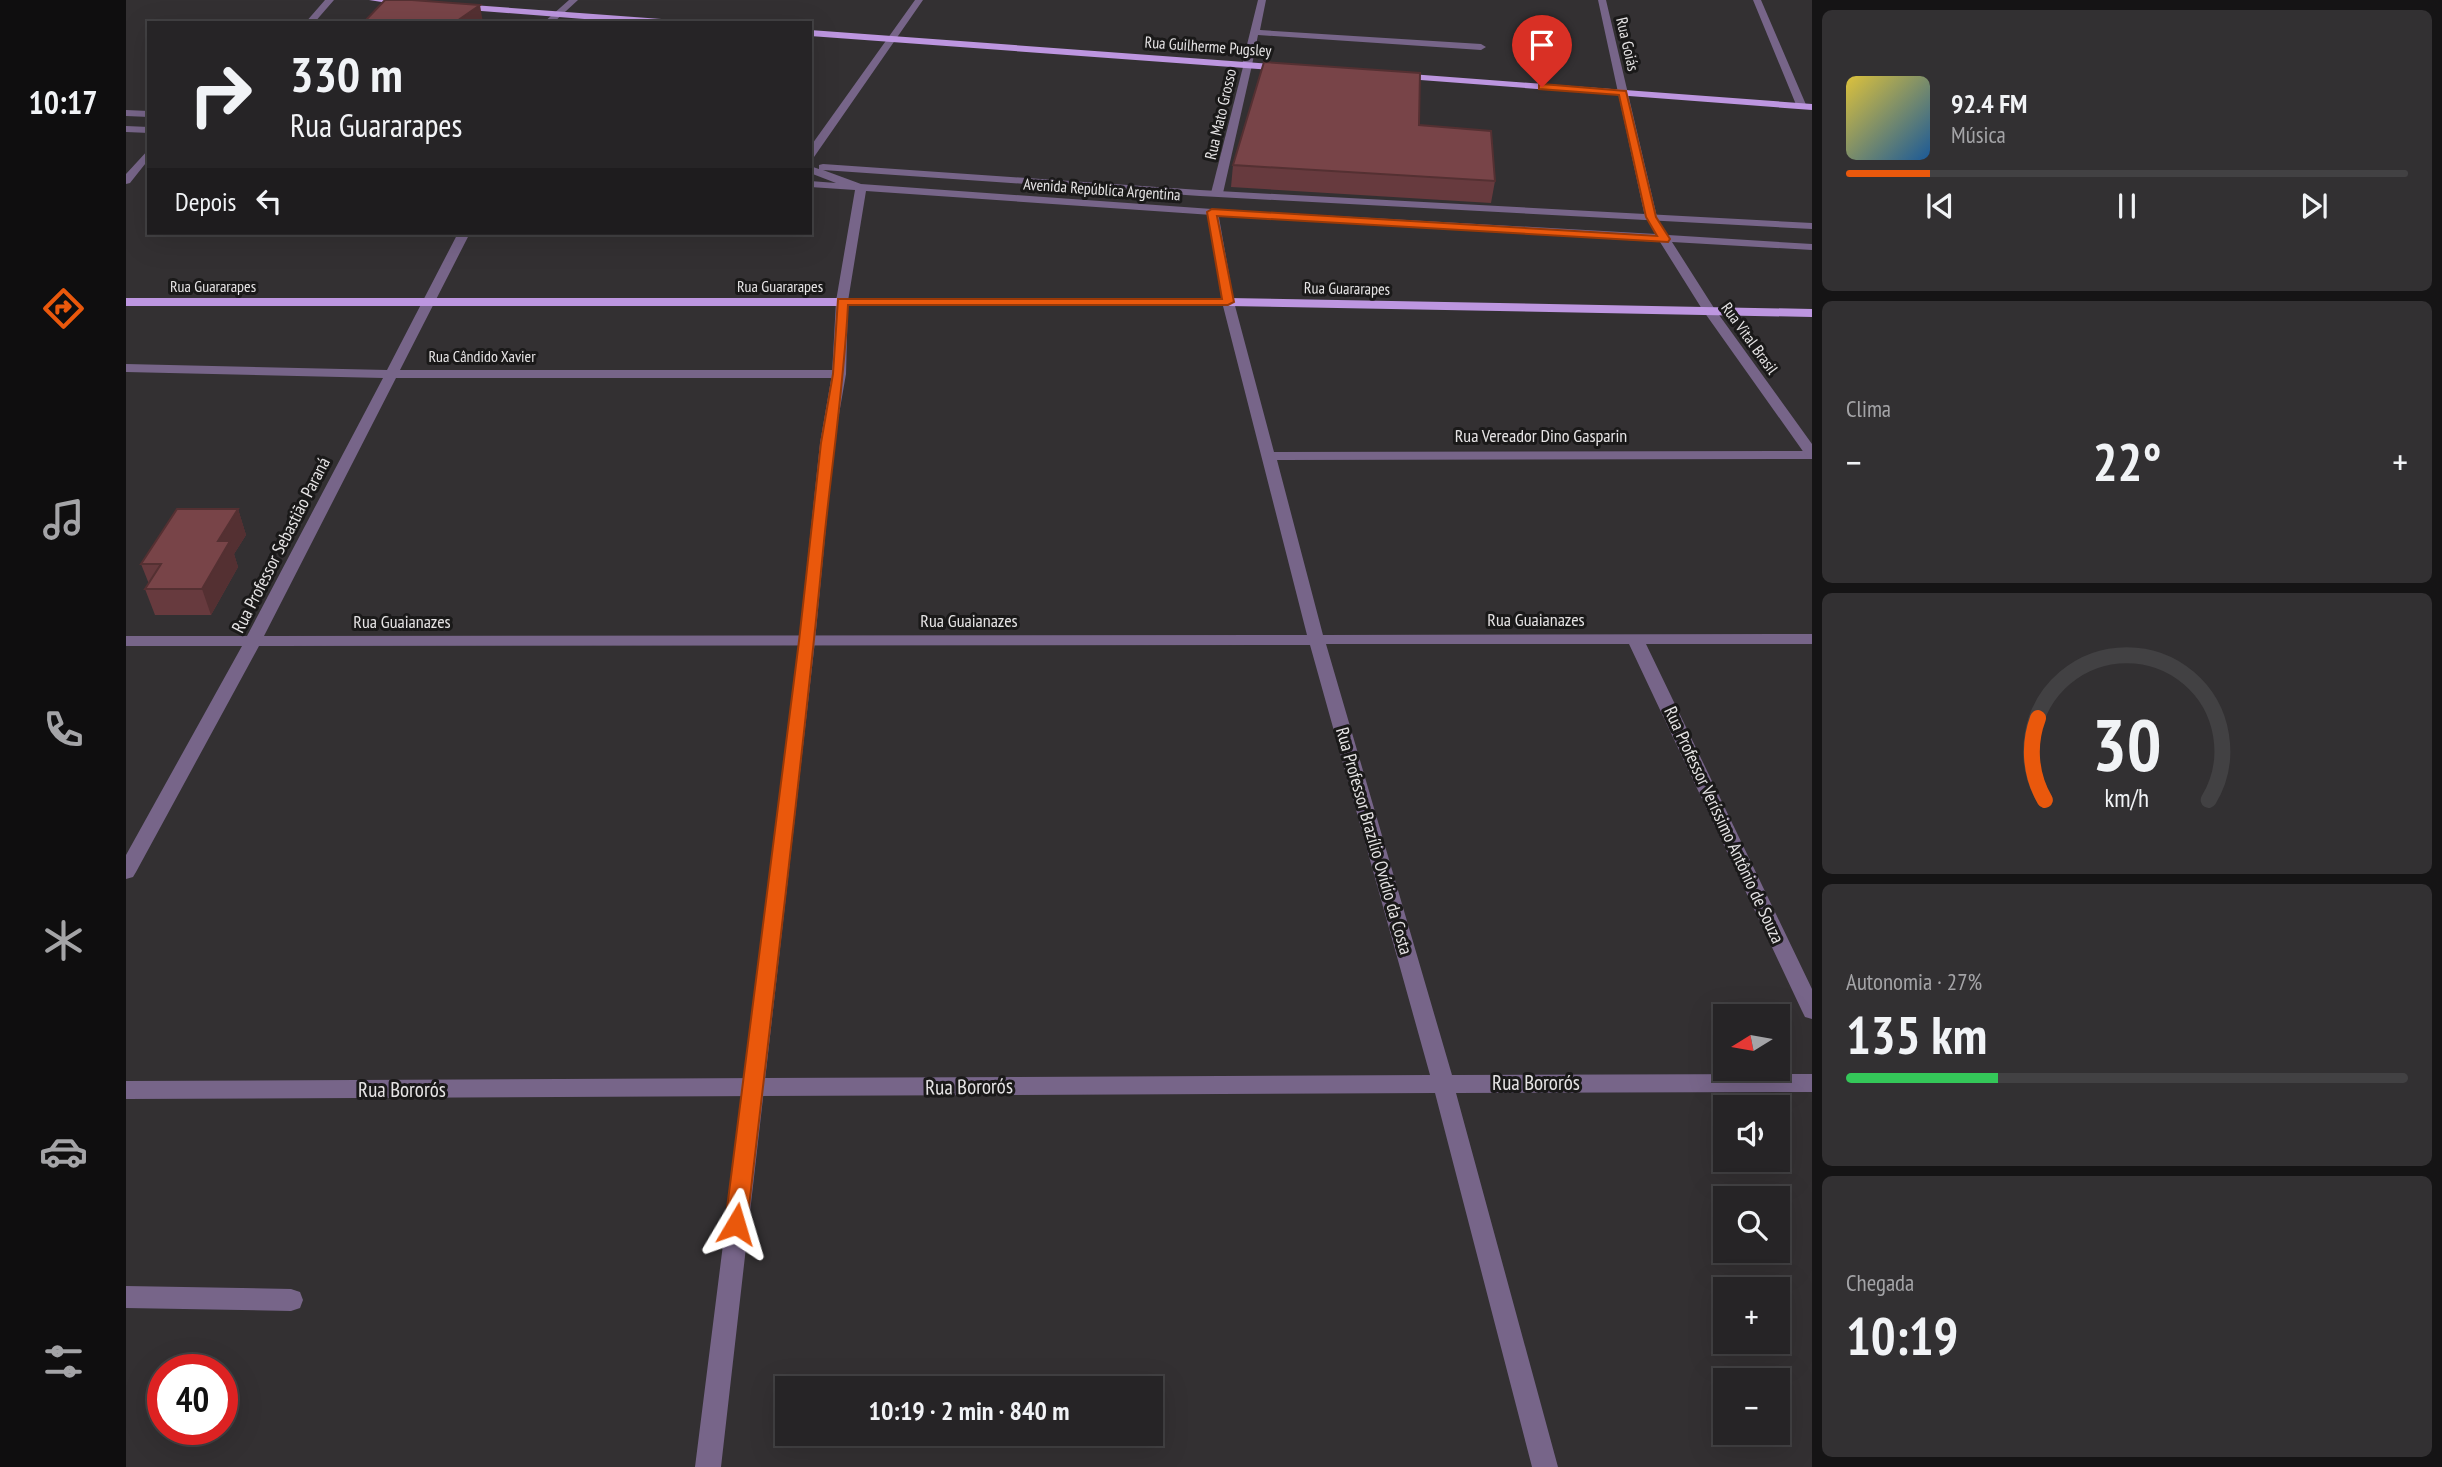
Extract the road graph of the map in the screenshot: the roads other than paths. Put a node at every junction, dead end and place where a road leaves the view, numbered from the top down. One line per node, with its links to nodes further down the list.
1 (330, 0): 11 (street)
2 (373, 0): 8 (main road)
3 (575, 0): 10 (street)
4 (919, 0): 16 (street)
5 (1262, 0): 14 (street, Rua Mato Grosso)
6 (1602, 0): 21 (street, Rua Goiás)
7 (1757, 0): 22 (street)
8 (413, 3)
9 (453, 6): 10 (main road)
10 (558, 14): 12 (street); 13 (main road)
11 (311, 21)
12 (549, 21)
13 (649, 21)
14 (1255, 32): 17 (street); 18 (street, Rua Mato Grosso)
15 (812, 33): 16 (main road, Rua Guilherme Pugsley)
16 (892, 39): 18 (main road, Rua Guilherme Pugsley); 27 (street)
17 (1481, 47)
18 (1247, 65): 19 (main road, Rua Guilherme Pugsley); 34 (street, Rua Mato Grosso)
19 (1300, 69)
20 (1380, 75): 21 (main road)
21 (1623, 93): 22 (main road); 36 (street, Rua Goiás)
22 (1807, 107)
23 (126, 113): 24 (street)
24 (147, 114)
25 (126, 129): 26 (street)
26 (147, 130)
27 (812, 152)
28 (147, 155): 31 (street)
29 (812, 167): 34 (street, Avenida República Argentina)
30 (812, 168): 33 (street)
31 (126, 181)
32 (812, 184): 33 (street, Avenida República Argentina)
33 (861, 188): 35 (street, Avenida República Argentina); 42 (street)
34 (1217, 193): 36 (street, Avenida República Argentina)
35 (1212, 212): 39 (street, Avenida República Argentina); 44 (street, Rua Professor Brazílio Ovídio da Costa)
36 (1651, 217): 37 (street, Avenida República Argentina); 39 (street, Rua Goiás)
37 (1812, 226)
38 (463, 235): 41 (street, Rua Professor Sebastião Paraná)
39 (1665, 239): 40 (street, Avenida República Argentina); 45 (street, Rua Vital Brasil)
40 (1812, 247)
41 (427, 301): 42 (main road, Rua Guararapes); 43 (main road, Rua Guararapes); 48 (street, Rua Professor Sebastião Paraná)
42 (842, 301): 44 (main road, Rua Guararapes); 49 (street)
43 (126, 302)
44 (1228, 302): 45 (main road, Rua Guararapes); 51 (street, Rua Professor Brazílio Ovídio da Costa)
45 (1708, 309): 46 (main road, Rua Guararapes); 50 (street, Rua Vital Brasil)
46 (1812, 313)
47 (126, 368): 48 (street, Rua Cândido Xavier)
48 (390, 374): 49 (street, Rua Cândido Xavier); 56 (street, Rua Professor Sebastião Paraná)
49 (839, 374): 57 (street)
50 (1812, 454): 51 (street, Rua Vereador Dino Gasparin)
51 (1270, 456): 52 (street, Rua Professor Brazílio Ovídio da Costa)
52 (1316, 639): 53 (street, Rua Guaianazes); 57 (street, Rua Guaianazes); 60 (street, Rua Professor Brazílio Ovídio da Costa)
53 (1636, 639): 54 (street, Rua Guaianazes); 59 (street, Rua Professor Veríssimo Antônio de Souza)
54 (1812, 639)
55 (126, 641): 56 (street, Rua Guaianazes)
56 (253, 641): 57 (street, Rua Guaianazes); 58 (street, Rua Professor Sebastião Paraná)
57 (807, 641): 63 (street)
58 (126, 872)
59 (1812, 1011)
60 (1443, 1083): 61 (street, Rua Bororós); 63 (street, Rua Bororós); 67 (street, Rua Professor Brazílio Ovídio da Costa)
61 (1812, 1083)
62 (126, 1090): 63 (street, Rua Bororós)
63 (751, 1090): 66 (street)
64 (126, 1297): 65 (street)
65 (291, 1300)
66 (708, 1467)
67 (1545, 1467)

